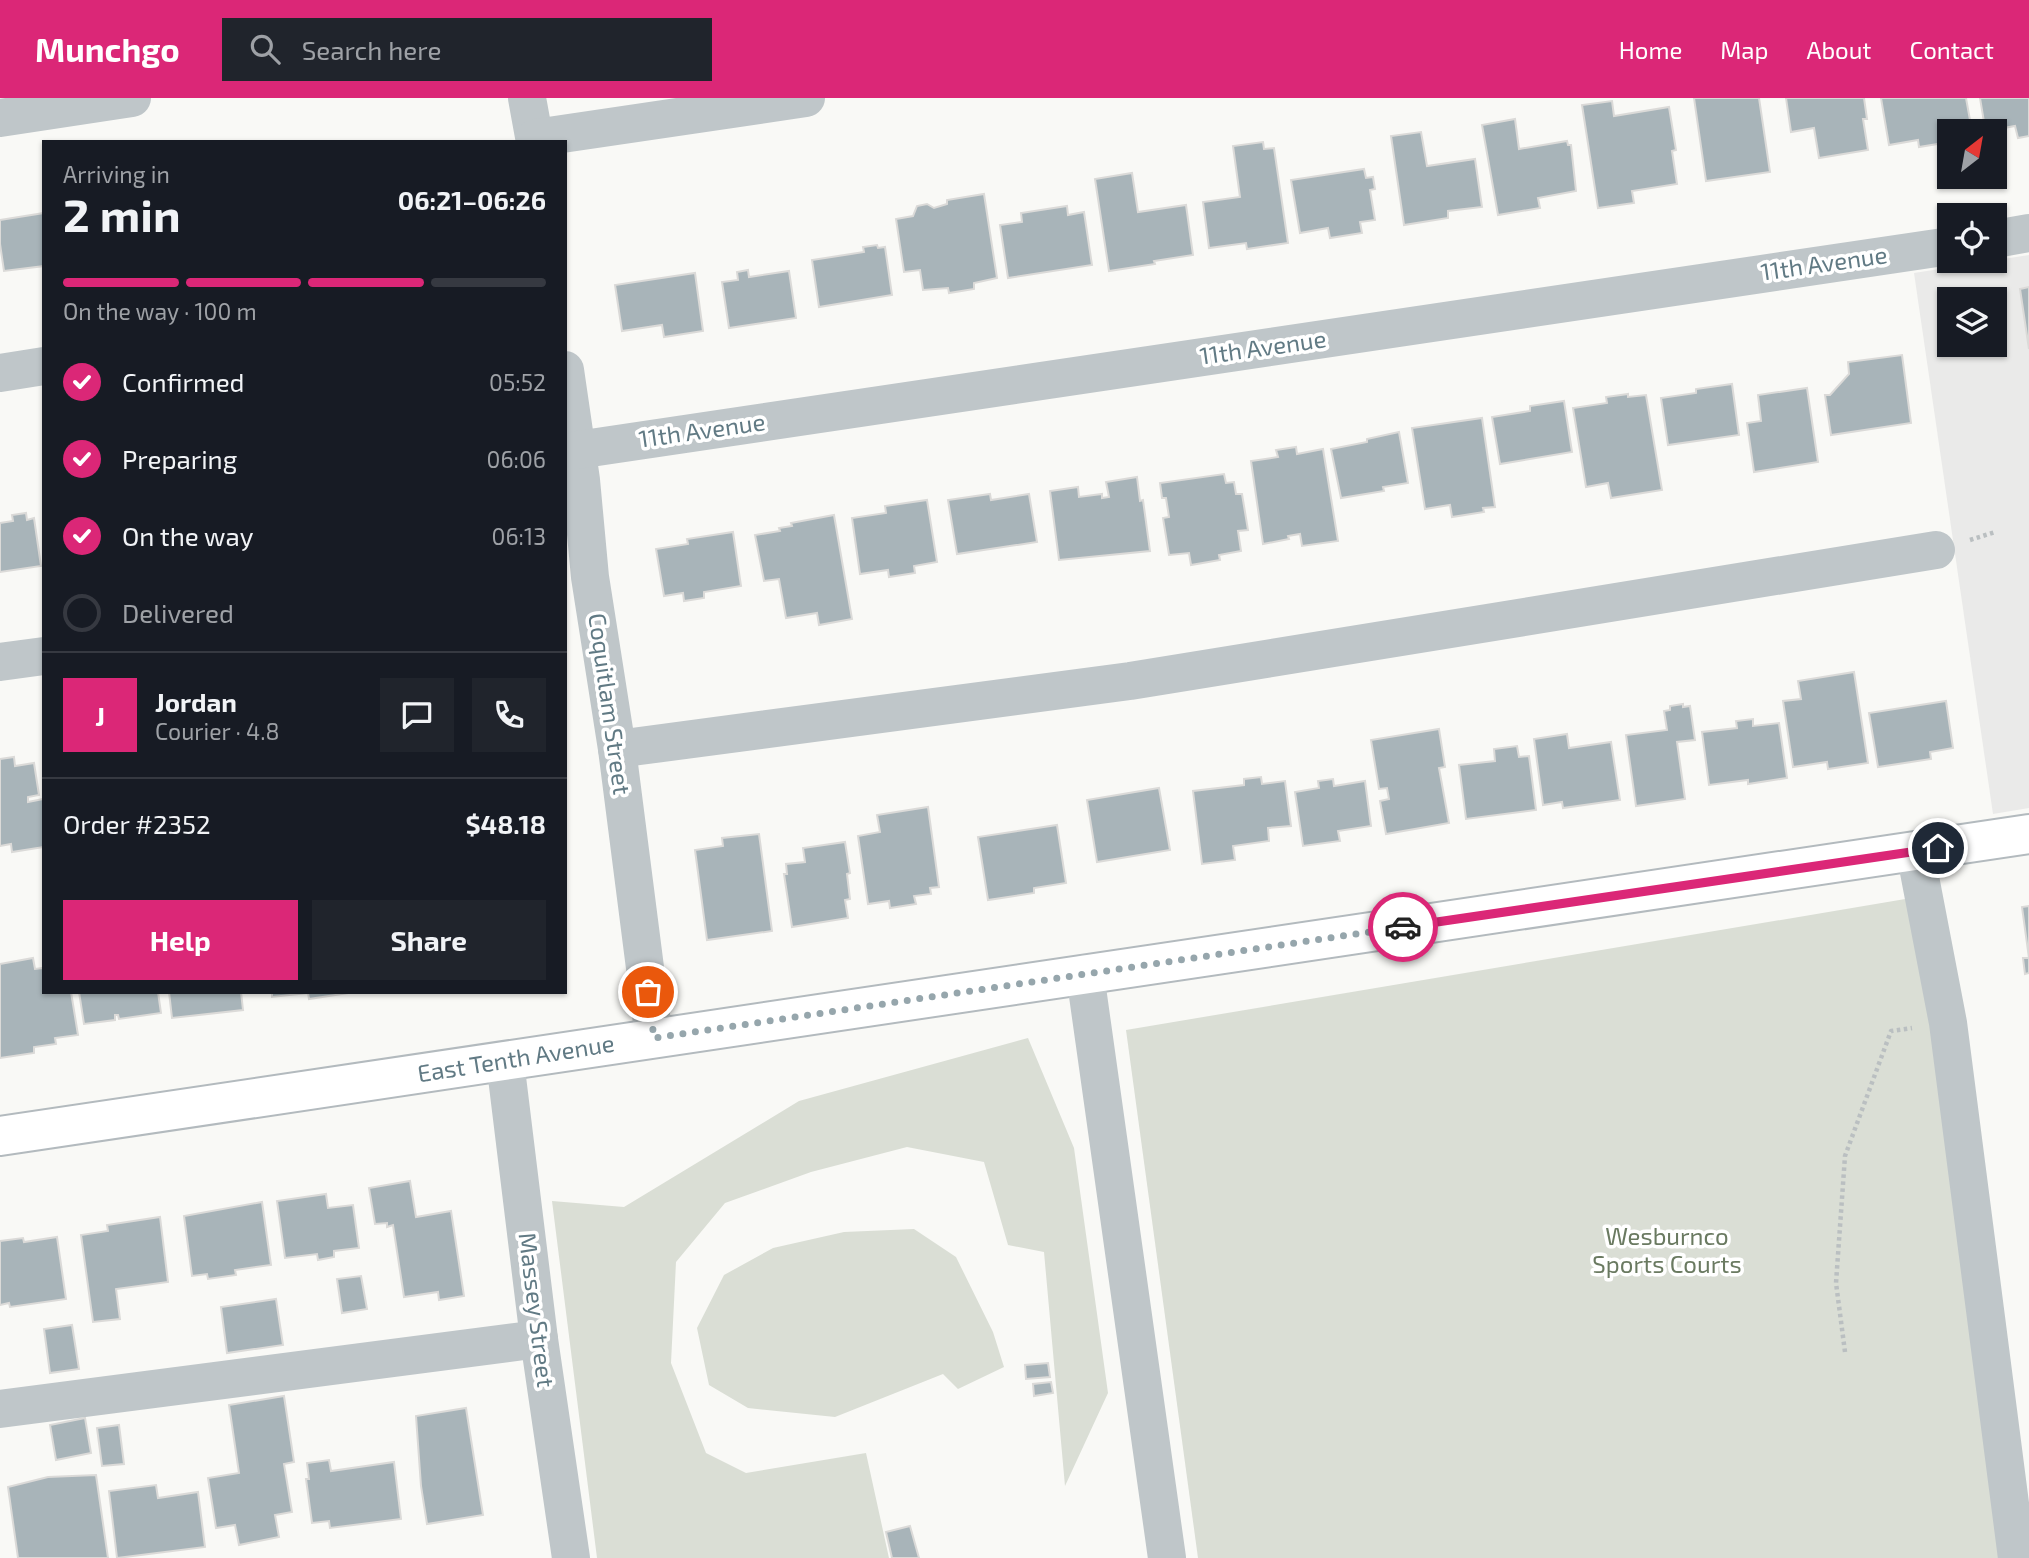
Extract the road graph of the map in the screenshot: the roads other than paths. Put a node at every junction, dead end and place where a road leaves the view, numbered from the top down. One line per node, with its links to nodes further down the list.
1 (132, 98): 4 (street)
2 (527, 98): 5 (street)
3 (806, 98): 5 (street)
4 (0, 118)
5 (535, 140)
6 (2029, 233): 7 (street)
7 (2007, 237)
8 (1937, 248): 12 (street, 11th Avenue)
9 (42, 366): 10 (street)
10 (0, 373)
11 (567, 383): 12 (street, Coquitlam Street)
12 (577, 450): 14 (street, Coquitlam Street)
13 (1936, 550): 17 (street)
14 (578, 579): 17 (street, Coquitlam Street)
15 (42, 656): 16 (street)
16 (0, 662)
17 (617, 749): 21 (street, Coquitlam Street)
18 (2029, 834): 19 (main road, East Tenth Avenue)
19 (1915, 851): 20 (main road, East Tenth Avenue); 28 (street)
20 (1085, 974): 21 (main road, East Tenth Avenue); 27 (street)
21 (654, 1038): 22 (main road, East Tenth Avenue)
22 (505, 1061): 23 (main road, East Tenth Avenue); 24 (street, Massey Street)
23 (0, 1136)
24 (539, 1339): 25 (street); 26 (street, Massey Street)
25 (0, 1409)
26 (571, 1558)
27 (1167, 1558)
28 (2017, 1558)

